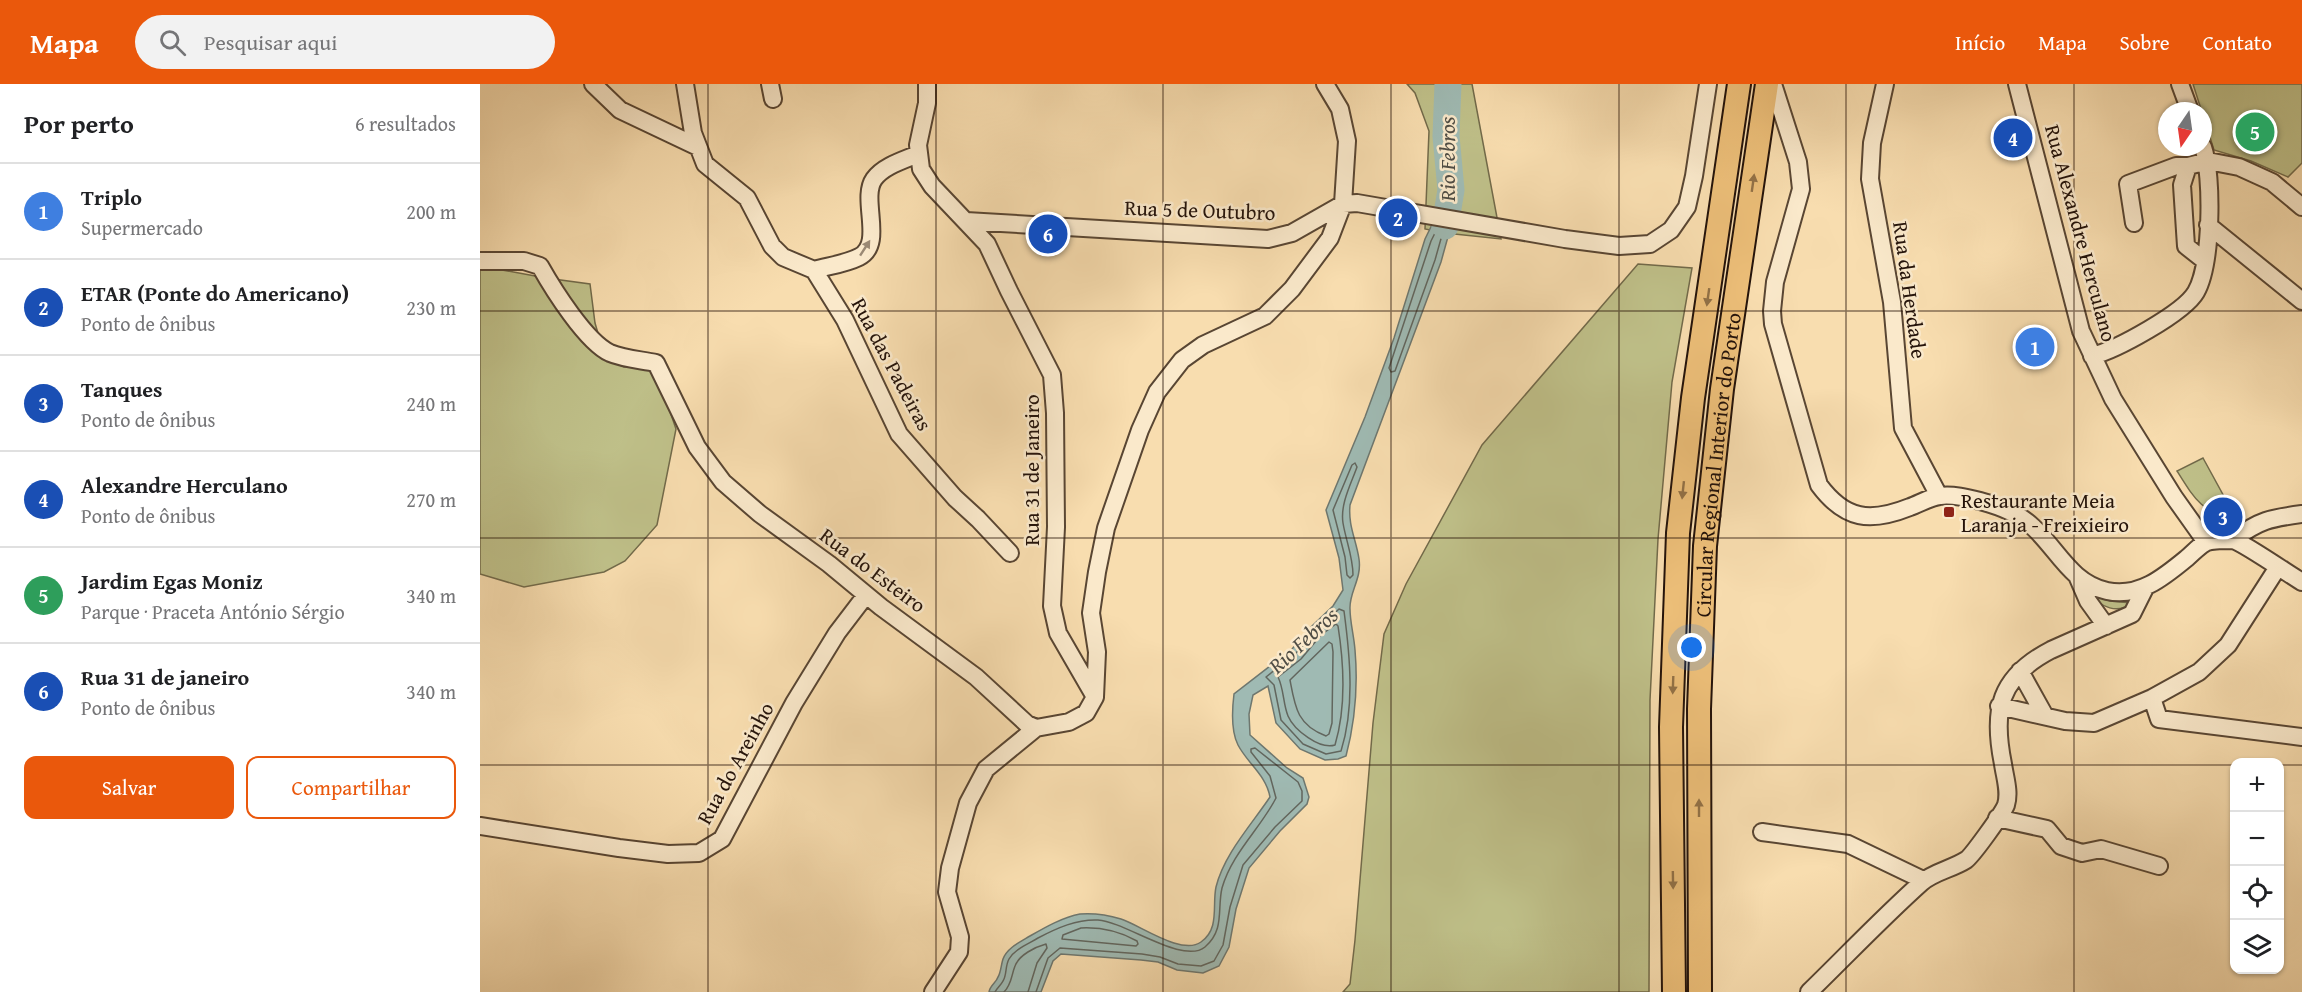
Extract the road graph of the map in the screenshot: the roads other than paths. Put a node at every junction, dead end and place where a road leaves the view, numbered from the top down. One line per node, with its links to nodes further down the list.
1 (593, 84): 13 (street)
2 (685, 84): 13 (street)
3 (927, 84): 14 (street)
4 (1325, 84): 19 (street)
5 (1708, 84): 19 (street)
6 (1739, 84): 53 (highway, Circular Regional Interior do Porto, one-way to 53)
7 (1767, 84): 54 (highway, Circular Regional Interior do Porto, one-way to 7)
8 (1773, 84): 29 (street)
9 (1885, 84): 29 (street, Rua da Herdade)
10 (2017, 84): 28 (street, Rua Alexandre Herculano)
11 (2180, 84): 12 (street)
12 (2187, 102)
13 (698, 147): 26 (street)
14 (918, 154): 21 (street); 26 (street, one-way to 14)
15 (2202, 156): 18 (street)
16 (2205, 156): 23 (street)
17 (2210, 156): 20 (street)
18 (2188, 166): 22 (street); 25 (street)
19 (1343, 204): 21 (street, Rua 5 de Outubro); 41 (street)
20 (2302, 207)
21 (966, 220): 41 (street, Rua 31 de Janeiro)
22 (2134, 223)
23 (2208, 225): 25 (street); 27 (street)
24 (480, 261): 38 (street, Rua do Esteiro)
25 (2205, 261): 28 (street)
26 (814, 270): 33 (street, Rua das Padeiras)
27 (2302, 302)
28 (2092, 356): 32 (street, Rua Alexandre Herculano)
29 (1939, 496): 35 (street)
30 (2302, 514): 31 (street)
31 (2233, 540): 32 (street); 34 (street)
32 (2206, 542): 37 (street)
33 (1010, 553)
34 (2278, 567): 36 (street); 42 (street)
35 (2078, 578): 37 (street); 39 (street)
36 (2302, 582)
37 (2145, 588): 39 (street)
38 (866, 595): 45 (street, Rua do Esteiro); 48 (street, Rua do Areinho)
39 (2106, 626): 40 (street)
40 (2020, 671): 43 (street); 44 (street)
41 (1095, 697): 45 (street)
42 (2152, 698): 44 (street); 46 (street)
43 (2000, 706): 44 (street); 47 (street)
44 (2044, 716)
45 (1036, 728): 52 (street)
46 (2302, 737)
47 (1997, 818): 50 (street); 51 (street)
48 (480, 826)
49 (1761, 831): 51 (street)
50 (2159, 866)
51 (1923, 880): 55 (street)
52 (933, 992)
53 (1674, 992)
54 (1700, 992)
55 (1809, 992)

